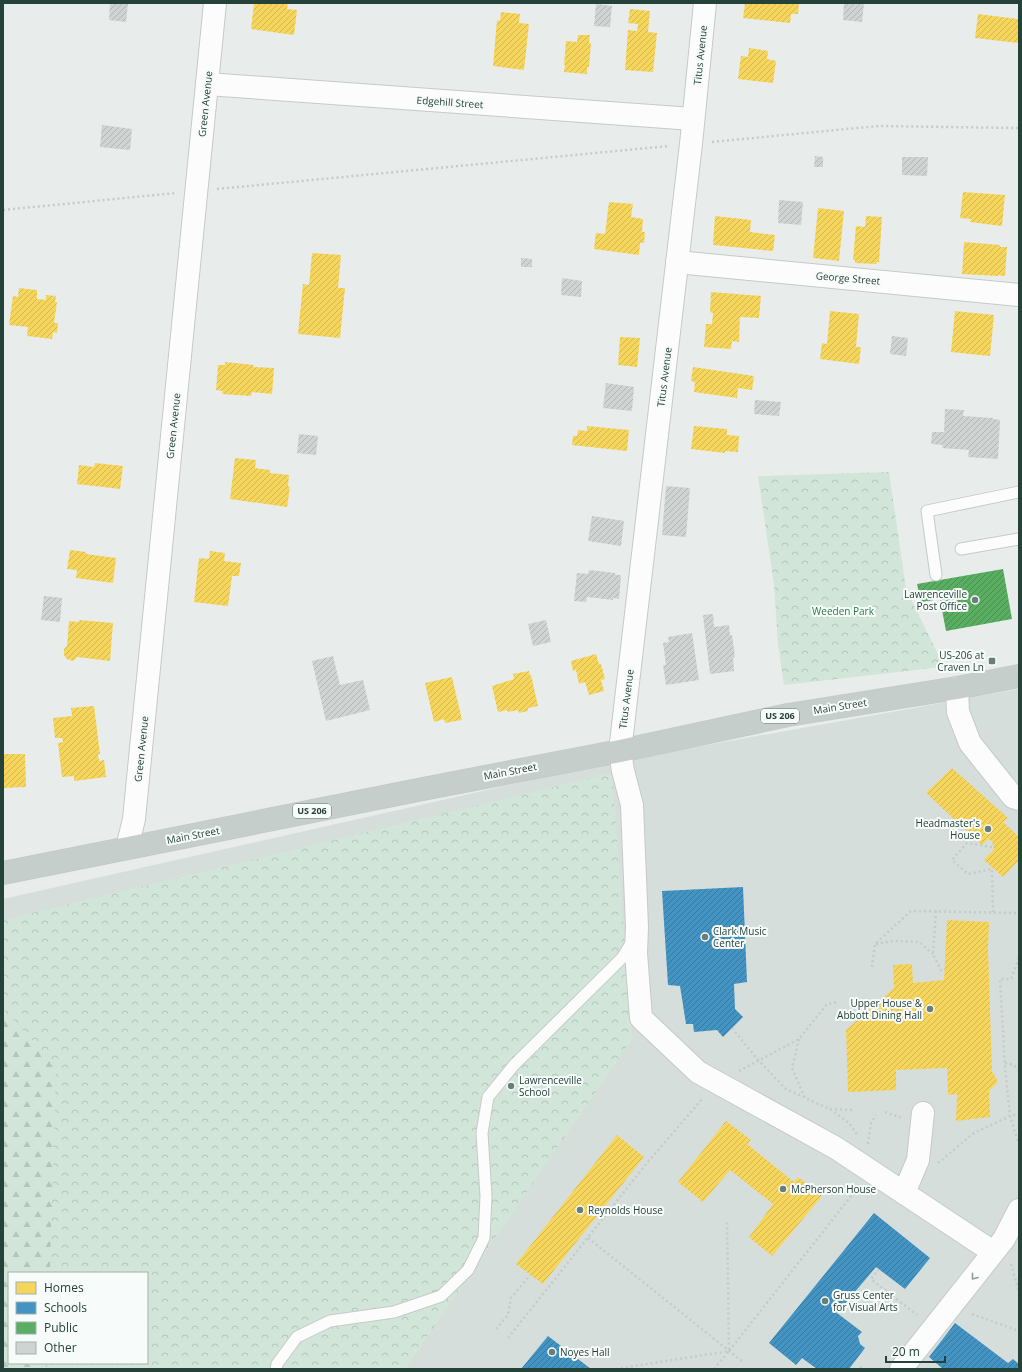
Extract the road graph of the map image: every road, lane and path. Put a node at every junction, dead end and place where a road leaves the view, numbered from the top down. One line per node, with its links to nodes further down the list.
1 (215, 3): 3 (street, Green Avenue)
2 (705, 3): 4 (street, Titus Avenue)
3 (207, 84): 4 (street, Edgehill Street); 7 (street, Green Avenue)
4 (693, 120): 6 (street, Titus Avenue)
5 (1019, 128): 6 (path)
6 (691, 144): 7 (path); 9 (street, Titus Avenue)
7 (197, 191): 8 (path); 20 (street, Green Avenue)
8 (3, 210)
9 (677, 262): 10 (street, George Street); 17 (street, Titus Avenue)
10 (1019, 295)
11 (1019, 492): 14 (lane)
12 (1019, 539): 13 (lane)
13 (961, 549)
14 (936, 575)
15 (1019, 676): 16 (highway, Main Street / US 206)
16 (957, 688): 17 (highway, Main Street / US 206); 18 (street)
17 (620, 750): 20 (highway, Main Street / US 206); 25 (street, Titus Avenue)
18 (1019, 799)
19 (992, 847): 23 (path)
20 (127, 848): 21 (highway, Main Street / US 206)
21 (3, 873)
22 (936, 911): 23 (path); 26 (path); 27 (path)
23 (993, 912): 24 (path)
24 (1019, 913)
25 (637, 926): 37 (street, Titus Avenue); 62 (lane)
26 (875, 944): 27 (path); 29 (path)
27 (933, 954): 30 (path)
28 (1019, 958): 35 (path)
29 (872, 967)
30 (942, 972)
31 (838, 1002): 33 (path)
32 (732, 1028): 34 (path)
33 (799, 1039): 34 (path); 38 (path)
34 (759, 1061): 37 (path); 38 (path)
35 (1005, 1063): 36 (path); 44 (path)
36 (1019, 1071)
37 (716, 1082): 46 (street, Titus Avenue); 51 (path)
38 (805, 1098): 39 (path)
39 (830, 1109): 40 (path); 46 (path)
40 (854, 1110)
41 (923, 1114): 47 (street)
42 (1019, 1114): 44 (path)
43 (876, 1115): 46 (path)
44 (1010, 1116): 45 (path); 47 (path)
45 (1019, 1145)
46 (864, 1158): 48 (street, Titus Avenue); 60 (path)
47 (913, 1172): 48 (street)
48 (904, 1193): 52 (street, Titus Avenue)
49 (1019, 1210): 52 (street)
50 (727, 1220): 60 (path)
51 (588, 1238): 59 (path); 60 (path)
52 (994, 1252): 55 (street, one-way to 55)
53 (879, 1269): 56 (path)
54 (530, 1275): 57 (path)
55 (951, 1306): 56 (street); 58 (path)
56 (934, 1328): 65 (street)
57 (496, 1329)
58 (1019, 1331)
59 (508, 1338)
60 (729, 1351): 61 (path); 63 (path); 64 (path)
61 (743, 1362)
62 (276, 1369)
63 (616, 1369)
64 (714, 1369)
65 (901, 1369)

